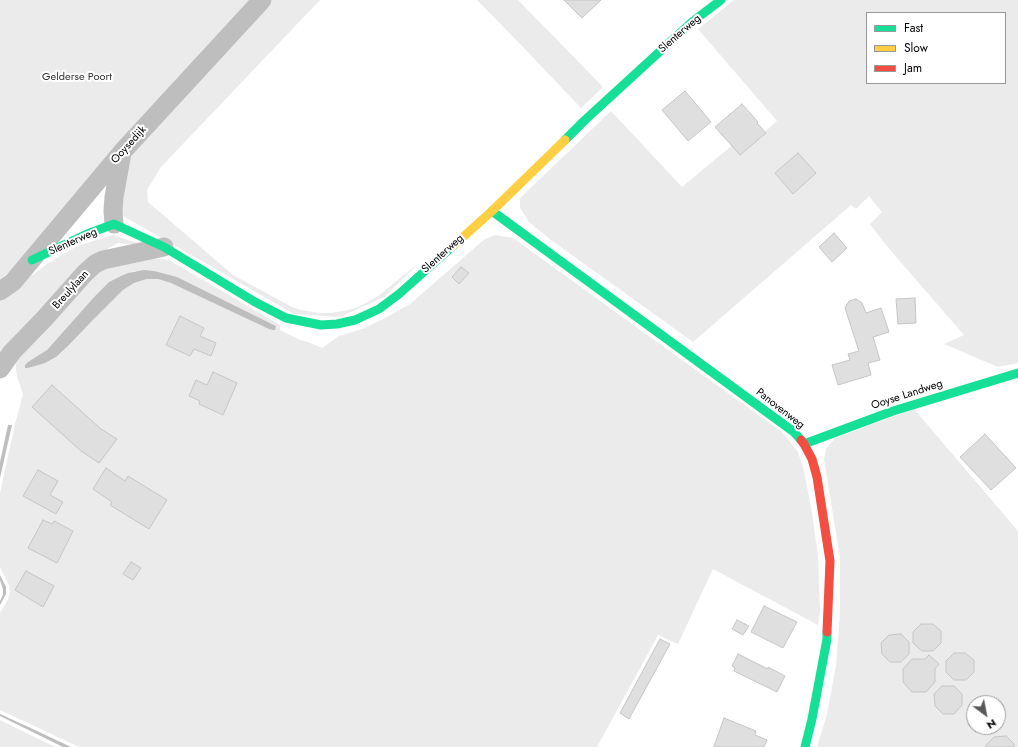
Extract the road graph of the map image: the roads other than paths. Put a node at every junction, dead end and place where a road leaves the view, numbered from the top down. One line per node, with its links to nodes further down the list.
1 (262, 0): 3 (street, Ooysedijk)
2 (721, 0): 4 (street, Slenterweg)
3 (122, 152): 5 (street); 7 (street, Ooysedijk)
4 (492, 210): 6 (street, Slenterweg); 12 (street, Panovenweg)
5 (114, 224): 6 (street, Slenterweg); 7 (street, Slenterweg)
6 (164, 247): 9 (street, Breulylaan)
7 (32, 260): 8 (street, Ooysedijk)
8 (0, 291)
9 (6, 351): 10 (street, Breulylaan)
10 (0, 369)
11 (1018, 373): 12 (street, Ooyse Landweg)
12 (804, 444): 13 (street, Panovenweg)
13 (805, 747)

